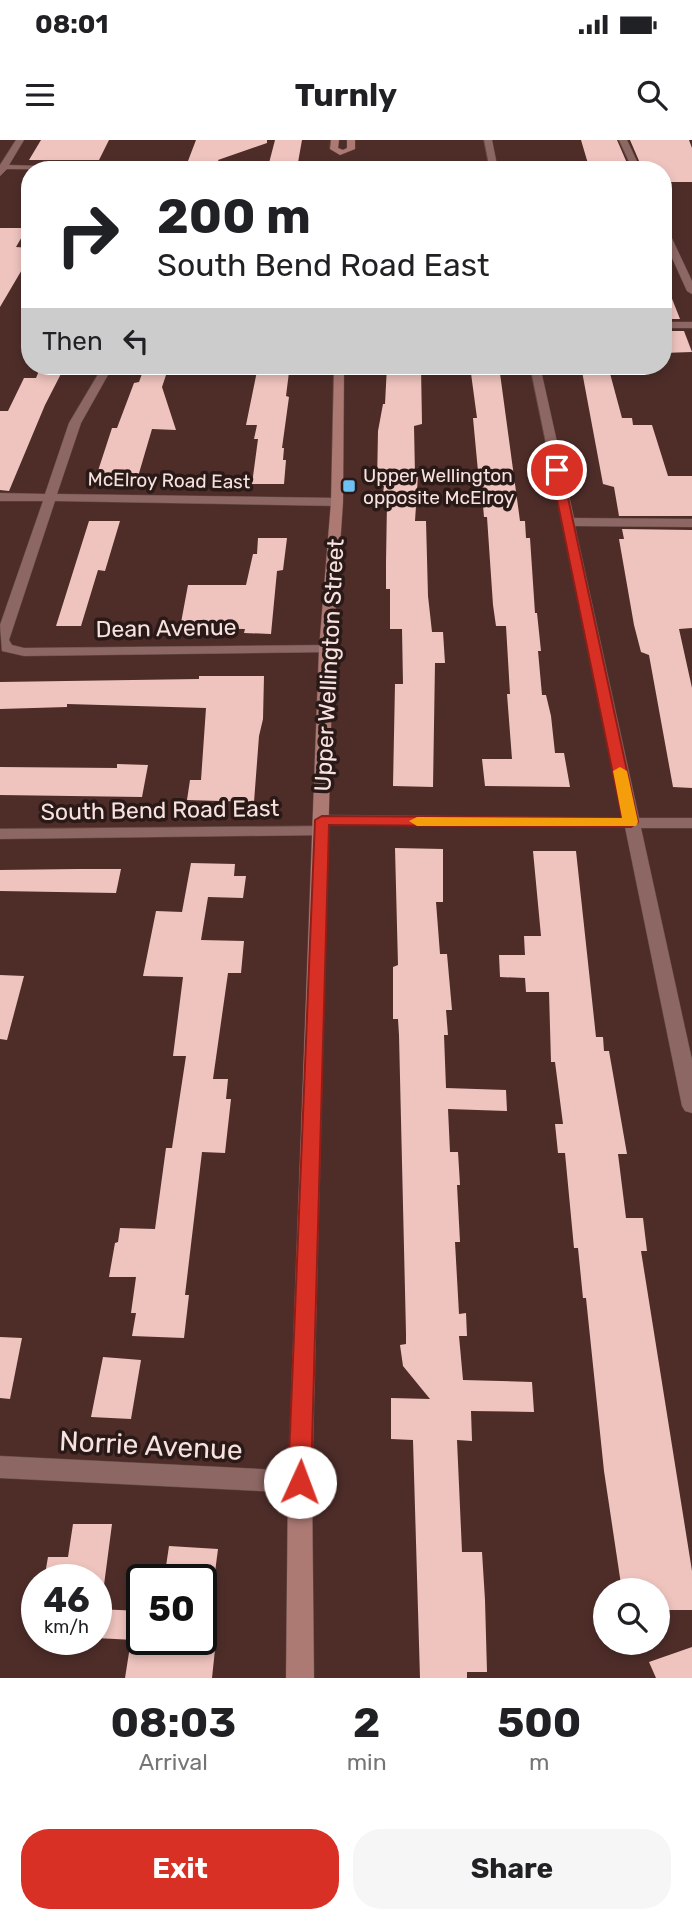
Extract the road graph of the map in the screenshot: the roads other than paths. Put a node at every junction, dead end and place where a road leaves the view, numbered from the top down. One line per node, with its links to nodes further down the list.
1 (20, 140): 8 (street)
2 (335, 140): 3 (main road)
3 (352, 140)
4 (488, 140): 6 (street)
5 (623, 140): 7 (street)
6 (492, 161)
7 (633, 161)
8 (1, 169): 9 (street)
9 (21, 169)
10 (672, 248): 11 (street)
11 (692, 291)
12 (672, 325): 13 (street)
13 (692, 325)
14 (103, 375): 18 (street)
15 (339, 375): 19 (main road, Upper Wellington Street)
16 (537, 375): 20 (street)
17 (0, 497): 18 (street, McElroy Road East)
18 (50, 498): 19 (street, McElroy Road East); 22 (street, Dean Avenue)
19 (337, 502): 22 (main road, Upper Wellington Street)
20 (568, 522): 21 (street); 23 (street)
21 (692, 523)
22 (326, 649): 25 (main road, Upper Wellington Street)
23 (631, 822): 24 (street, South Bend Road East); 25 (street, South Bend Road East); 27 (street)
24 (692, 823)
25 (321, 826): 26 (street, South Bend Road East); 30 (main road, Upper Wellington Street)
26 (0, 834)
27 (685, 1035): 28 (street)
28 (692, 1106)
29 (0, 1467): 30 (street, Norrie Avenue)
30 (300, 1482): 31 (main road, Upper Wellington Street)
31 (300, 1678)

